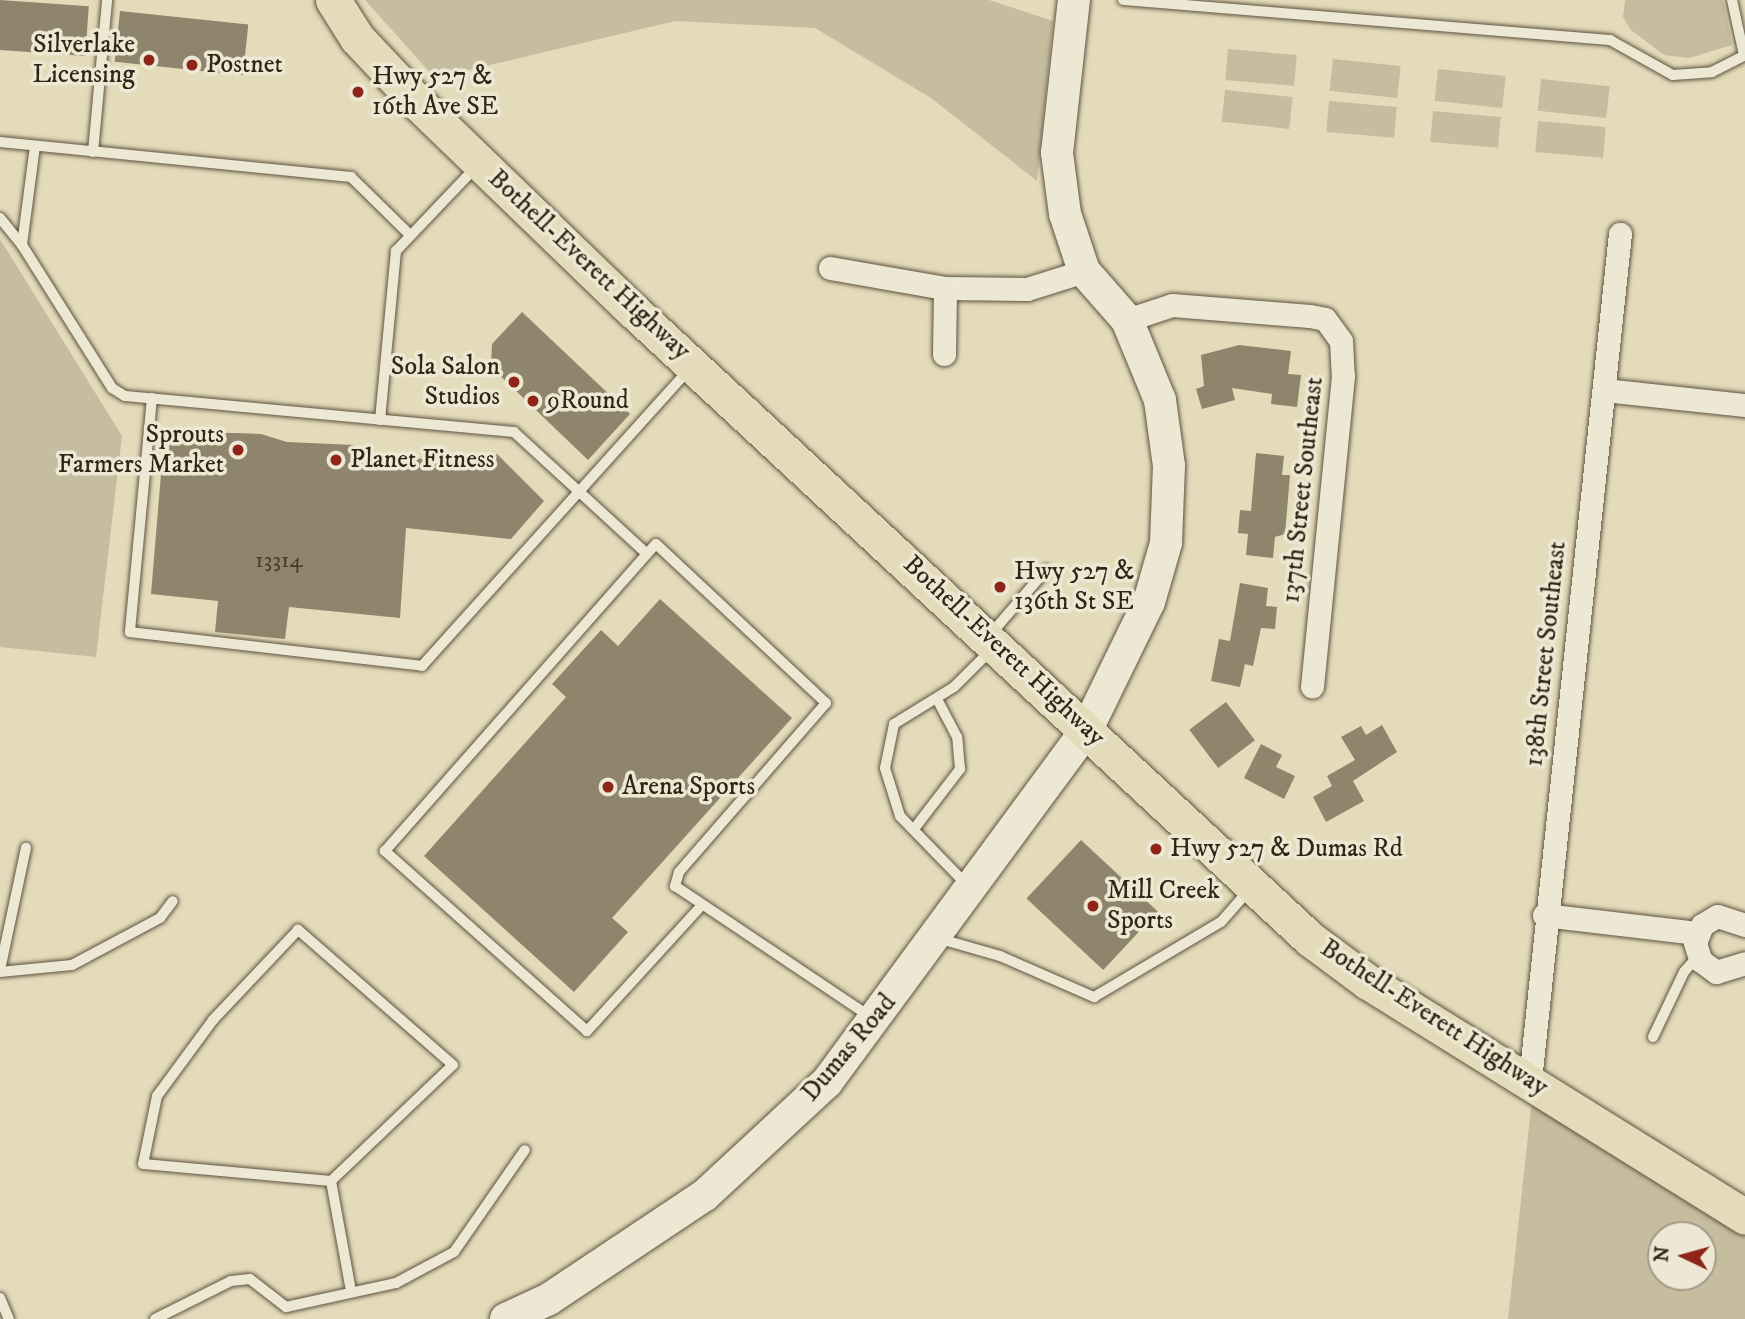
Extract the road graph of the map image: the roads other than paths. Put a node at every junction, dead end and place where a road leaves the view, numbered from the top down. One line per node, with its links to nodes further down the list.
1 (107, 0): 9 (lane)
2 (333, 0): 10 (main road, Bothell-Everett Highway)
3 (1074, 0): 16 (street)
4 (1124, 0): 6 (lane)
5 (1732, 0): 6 (lane)
6 (1745, 55)
7 (0, 142): 8 (lane)
8 (35, 146): 9 (lane); 14 (lane)
9 (93, 152): 13 (lane)
10 (480, 163): 13 (lane); 20 (main road, Bothell-Everett Highway)
11 (0, 218): 14 (lane)
12 (1620, 234): 21 (street, 138th Street Southeast)
13 (410, 235): 24 (lane)
14 (22, 244): 22 (lane)
15 (831, 268): 17 (street)
16 (1084, 271): 17 (street); 18 (street, Dumas Road)
17 (945, 288): 19 (street)
18 (1127, 320): 29 (street, 137th Street Southeast); 31 (street, Dumas Road)
19 (944, 354)
20 (694, 364): 25 (lane); 28 (main road, Bothell-Everett Highway)
21 (1604, 390): 23 (street); 38 (street, 138th Street Southeast)
22 (152, 398): 24 (lane); 25 (lane)
23 (1744, 409)
24 (380, 420): 25 (lane)
25 (578, 491): 26 (lane)
26 (647, 554): 37 (lane); 37 (lane)
27 (1046, 570): 28 (lane)
28 (992, 641): 30 (lane); 31 (main road, Bothell-Everett Highway)
29 (1312, 686)
30 (937, 699): 32 (lane); 32 (lane)
31 (1087, 729): 34 (main road, Bothell-Everett Highway); 35 (street, Dumas Road)
32 (914, 829): 35 (lane)
33 (26, 848): 43 (lane)
34 (1253, 885): 40 (lane); 46 (main road, Bothell-Everett Highway)
35 (972, 889): 40 (street, Dumas Road)
36 (173, 901): 43 (lane)
37 (702, 905): 44 (lane)
38 (1544, 915): 41 (street); 46 (street, 138th Street Southeast)
39 (1745, 925): 41 (street)
40 (937, 938): 44 (street, Dumas Road)
41 (1698, 944): 42 (street); 45 (lane)
42 (1743, 970)
43 (0, 971)
44 (874, 1020): 54 (street, Dumas Road)
45 (1653, 1037)
46 (1530, 1080): 49 (main road, Bothell-Everett Highway)
47 (525, 1150): 50 (lane)
48 (331, 1181): 48 (lane); 50 (lane)
49 (1745, 1217)
50 (351, 1291): 53 (lane)
51 (0, 1298): 52 (lane)
52 (9, 1319)
53 (155, 1319)
54 (506, 1319)

